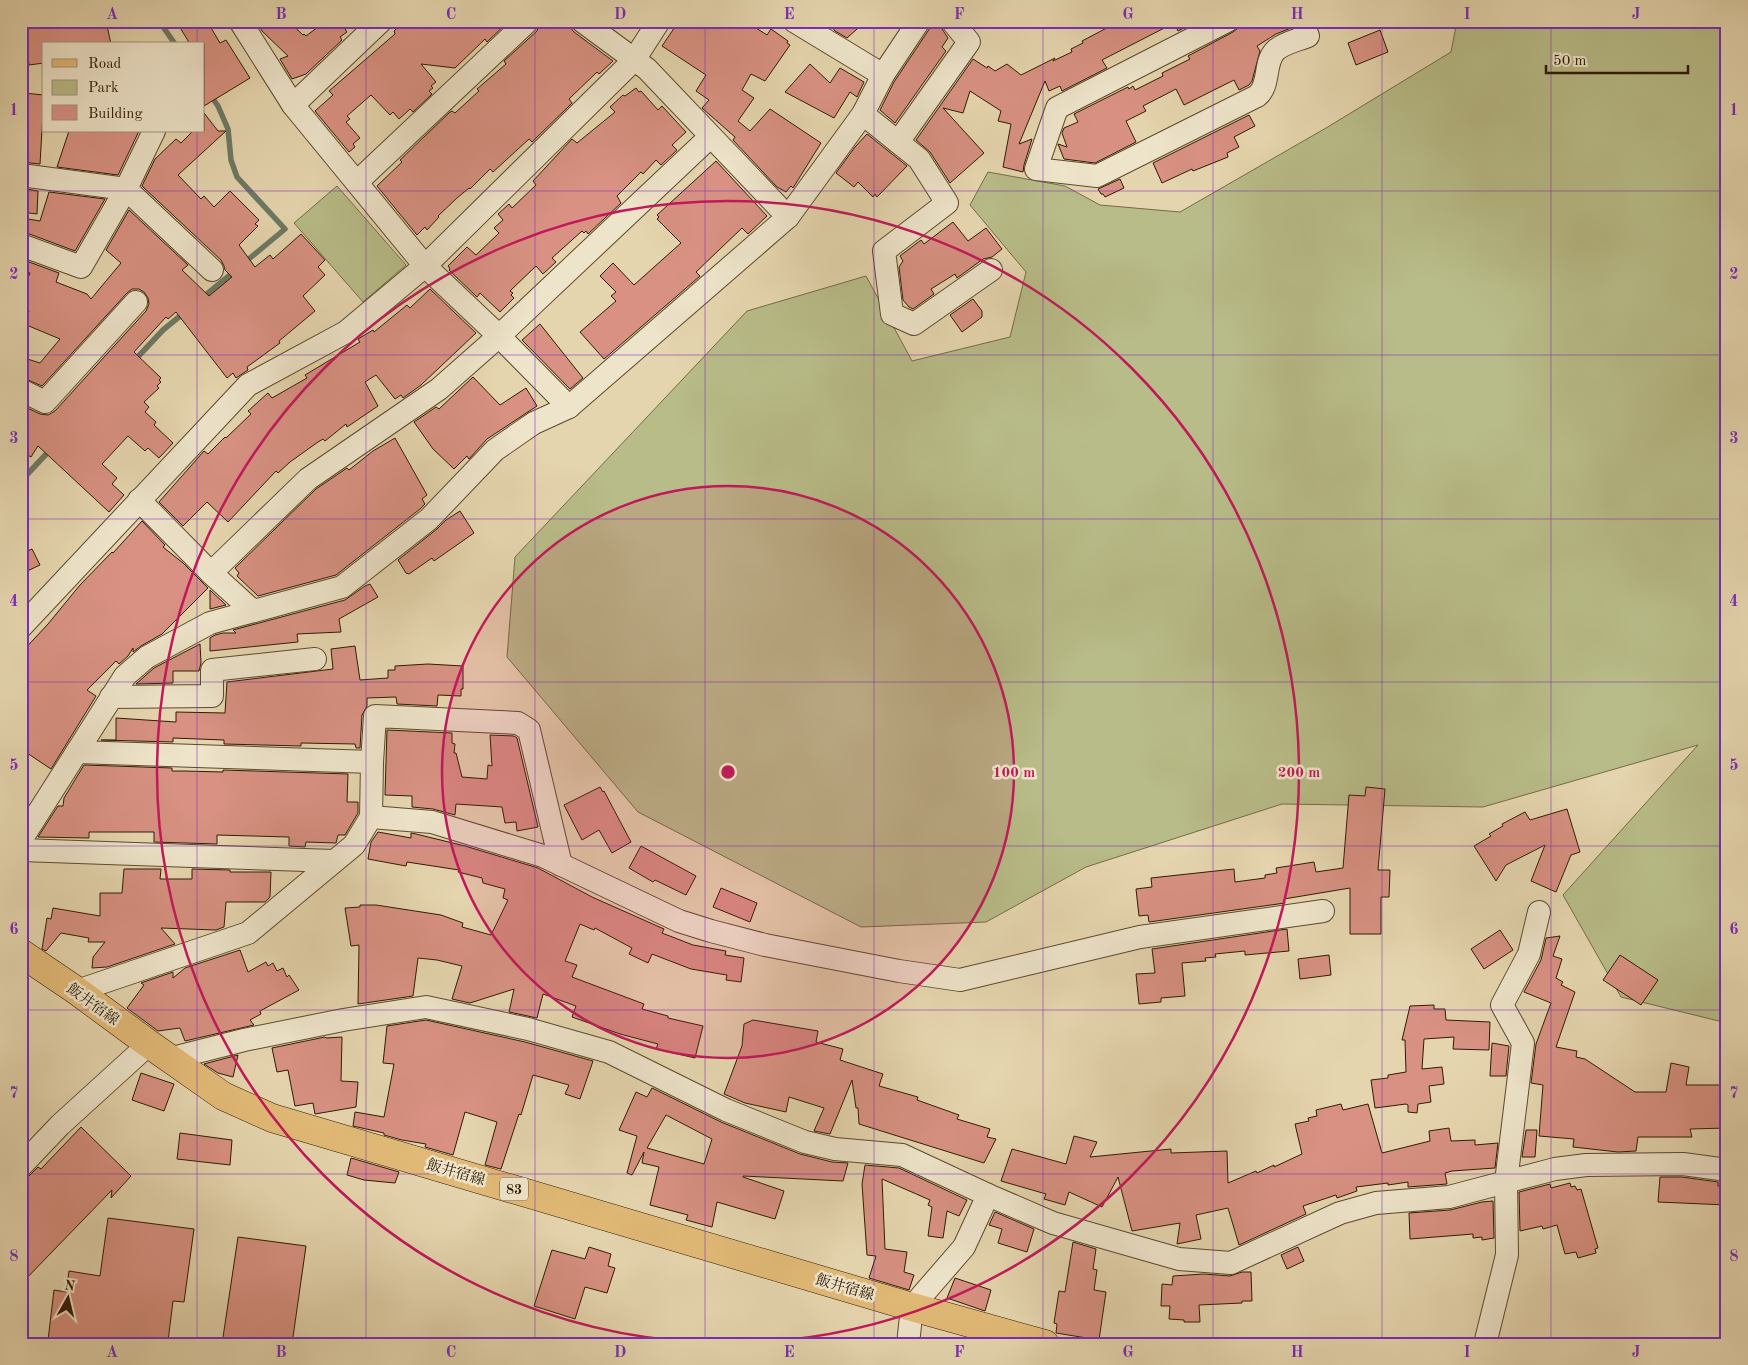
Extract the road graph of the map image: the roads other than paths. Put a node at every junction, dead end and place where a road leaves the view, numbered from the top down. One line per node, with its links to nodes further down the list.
1 (381, 21): 13 (street)
2 (528, 21): 19 (street)
3 (582, 21): 11 (street)
4 (659, 21): 11 (street)
5 (794, 21): 12 (street)
6 (919, 21): 12 (street)
7 (952, 21): 17 (street)
8 (1227, 21): 9 (street)
9 (1302, 21)
10 (243, 22): 13 (street)
11 (634, 60): 16 (street); 23 (street)
12 (883, 75): 14 (street)
13 (293, 105): 19 (street)
14 (864, 114): 17 (street); 21 (street)
15 (154, 132): 20 (street)
16 (710, 137): 21 (street); 27 (street)
17 (898, 142): 25 (street)
18 (21, 175): 20 (street)
19 (357, 182): 23 (street)
20 (126, 189): 22 (street); 24 (street)
21 (788, 218): 29 (street)
22 (21, 245)
23 (425, 266): 27 (street); 30 (street)
24 (212, 270)
25 (991, 270)
26 (136, 302): 28 (street)
27 (499, 336): 29 (street); 31 (street)
28 (21, 390)
29 (569, 407): 32 (street)
30 (139, 500): 31 (street); 33 (street)
31 (211, 573): 32 (street)
32 (253, 611): 35 (street)
33 (21, 627)
34 (315, 660): 35 (street)
35 (111, 697): 36 (street)
36 (77, 752): 37 (street); 39 (street)
37 (372, 762): 38 (street); 42 (street)
38 (371, 817): 41 (street); 42 (street)
39 (21, 840)
40 (21, 850): 41 (street)
41 (334, 861): 46 (street)
42 (561, 865): 43 (street)
43 (1323, 911)
44 (1539, 912): 50 (street)
45 (21, 953): 46 (main road, 飯井宿線 / 83)
46 (77, 991): 47 (main road, 飯井宿線 / 83)
47 (159, 1052): 48 (street); 51 (street); 52 (main road, 飯井宿線 / 83)
48 (21, 1166)
49 (1727, 1170): 50 (street)
50 (1506, 1182): 51 (street); 55 (street)
51 (988, 1195): 52 (street)
52 (912, 1307): 53 (street); 54 (main road, 飯井宿線 / 83)
53 (908, 1344)
54 (1045, 1344)
55 (1486, 1344)

